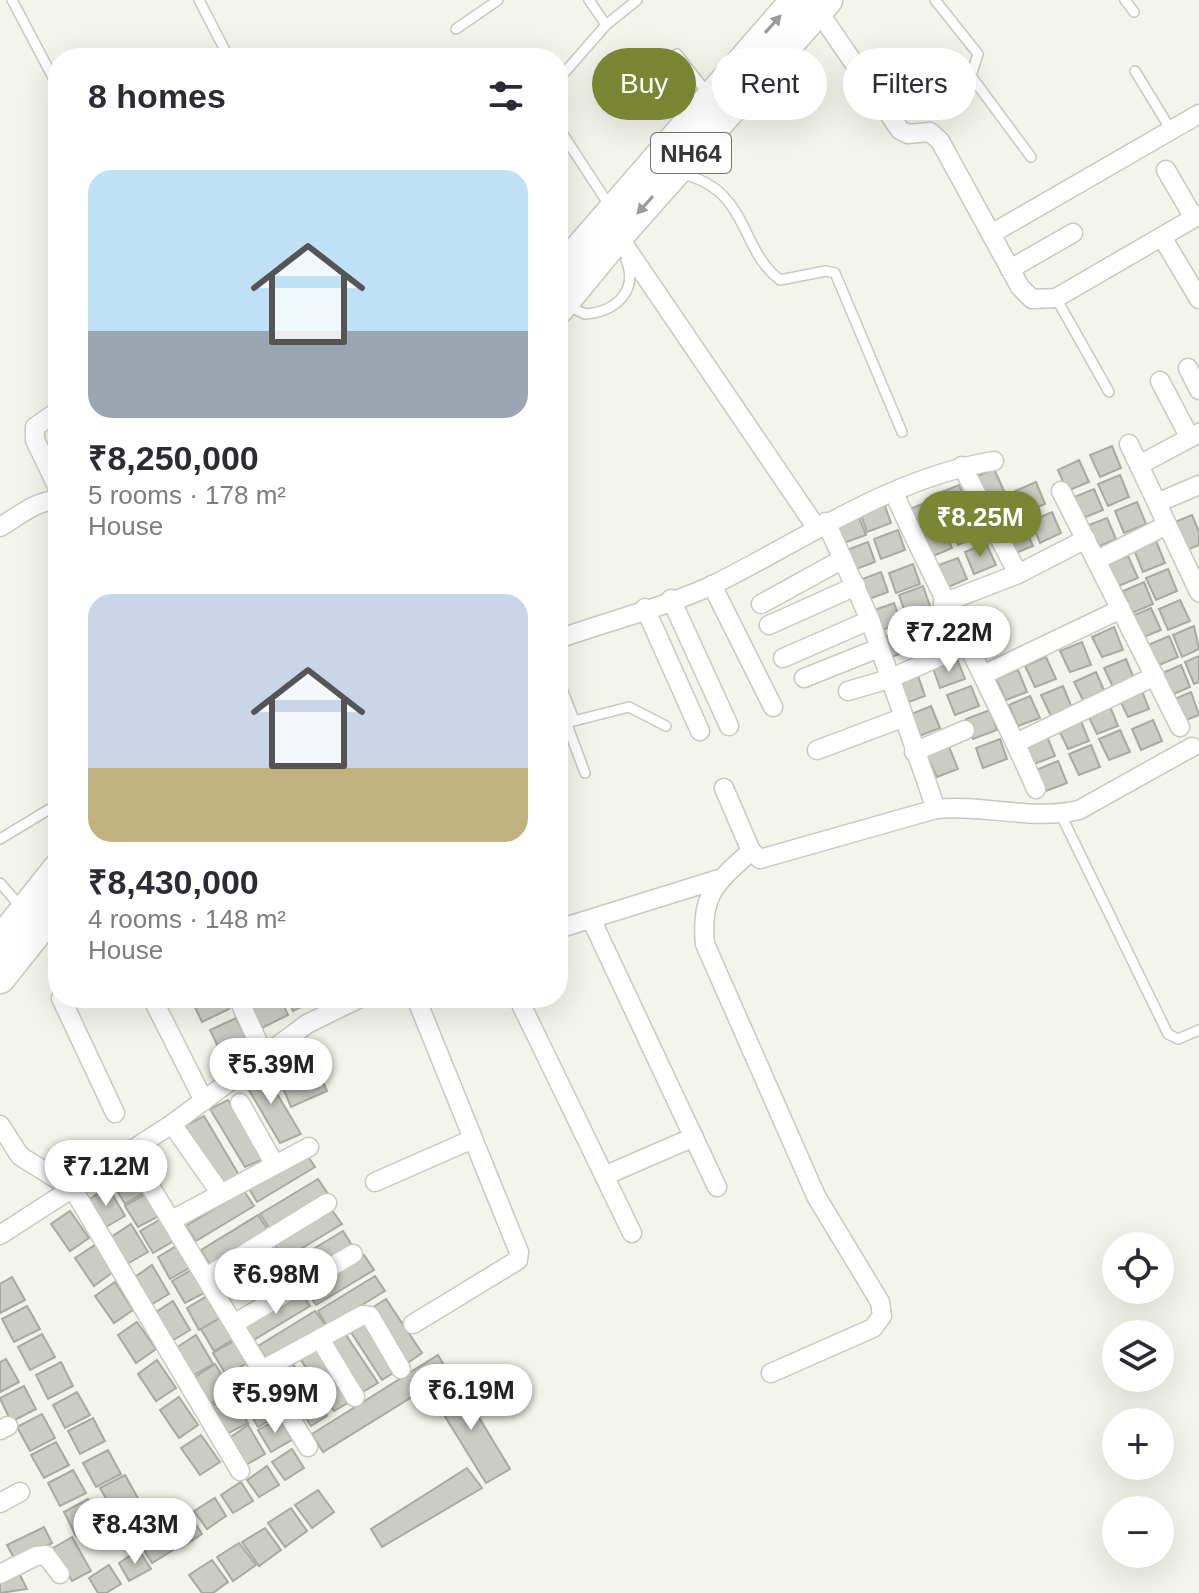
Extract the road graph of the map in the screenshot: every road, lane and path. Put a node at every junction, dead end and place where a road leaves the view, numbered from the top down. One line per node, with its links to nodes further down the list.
1 (12, 0): 14 (lane)
2 (199, 0): 12 (lane)
3 (498, 0): 11 (lane)
4 (589, 0): 10 (lane)
5 (637, 0): 10 (lane)
6 (935, 0): 13 (lane)
7 (1125, 0): 9 (lane)
8 (812, 2): 19 (highway, NH64, one-way to 8); 25 (highway, NH64); 29 (street)
9 (1134, 12)
10 (606, 25): 15 (lane)
11 (456, 29)
12 (224, 48)
13 (973, 48)
14 (48, 68)
15 (568, 69)
16 (1135, 71): 21 (lane)
17 (696, 79): 19 (lane)
18 (976, 83): 23 (lane)
19 (710, 97): 27 (highway, NH64)
20 (1199, 114): 21 (street)
21 (1171, 130): 29 (street)
22 (568, 145): 27 (lane)
23 (1031, 157)
24 (1166, 170): 26 (street)
25 (675, 172): 27 (highway, NH64, one-way to 27); 41 (lane)
26 (1196, 217): 30 (street)
27 (613, 226): 32 (highway, NH64); 33 (lane); 53 (street)
28 (1073, 233): 31 (street)
29 (991, 234): 31 (street)
30 (1162, 237): 34 (street); 35 (street)
31 (1010, 269): 34 (street)
32 (568, 274)
33 (568, 293)
34 (1056, 298): 39 (lane)
35 (1199, 299)
36 (1188, 368): 38 (street)
37 (1160, 381): 42 (street)
38 (1199, 390)
39 (1109, 392)
40 (48, 418): 47 (street)
41 (902, 432)
42 (1194, 435): 45 (street)
43 (1129, 444): 45 (street)
44 (994, 461): 46 (street)
45 (1139, 465): 52 (street)
46 (962, 466): 50 (street); 59 (street)
47 (48, 467)
48 (1199, 485): 52 (street)
49 (1061, 491): 56 (street)
50 (894, 493): 53 (street); 64 (street)
51 (48, 501): 55 (street)
52 (1157, 503): 54 (street)
53 (821, 524): 57 (street); 60 (street)
54 (1167, 525): 58 (street); 62 (street)
55 (0, 527)
56 (1086, 539): 58 (street); 59 (street)
57 (843, 559): 61 (street); 65 (street)
58 (1097, 560): 67 (street)
59 (1018, 574): 64 (street)
60 (712, 585): 63 (street); 79 (street)
61 (856, 586): 68 (street); 69 (street)
62 (1199, 592)
63 (671, 599): 66 (street); 83 (street)
64 (943, 603): 71 (street)
65 (761, 604)
66 (645, 608): 70 (street); 87 (street)
67 (1121, 609): 74 (street); 75 (street)
68 (870, 620): 72 (street); 73 (street)
69 (769, 625)
70 (568, 635)
71 (966, 645): 74 (street); 77 (street)
72 (879, 648): 76 (street); 77 (street)
73 (783, 658)
74 (983, 675): 88 (street)
75 (1155, 676): 84 (street); 88 (street)
76 (804, 678)
77 (889, 679): 78 (street); 80 (street)
78 (848, 691)
79 (773, 707)
80 (902, 718): 90 (street); 91 (street)
81 (568, 722): 82 (lane)
82 (666, 726)
83 (729, 726)
84 (1180, 727)
85 (568, 728): 92 (lane)
86 (965, 730): 91 (street)
87 (700, 731)
88 (1016, 743): 94 (street)
89 (1192, 747): 97 (street)
90 (817, 750)
91 (914, 752): 95 (street)
92 (585, 773)
93 (724, 788): 99 (street)
94 (1036, 789)
95 (936, 809): 97 (street); 99 (street)
96 (48, 810): 98 (lane)
97 (1060, 813): 113 (lane)
98 (0, 839)
99 (751, 851): 100 (street)
100 (722, 878): 103 (street); 141 (street)
101 (0, 883): 102 (lane)
102 (41, 914): 105 (highway); 106 (highway)
103 (592, 921): 104 (street); 120 (street)
104 (568, 927)
105 (0, 942)
106 (0, 978)
107 (66, 1008): 117 (street)
108 (157, 1008): 115 (street)
109 (243, 1008): 114 (street)
110 (340, 1008): 114 (street)
111 (420, 1008): 121 (street)
112 (523, 1008): 125 (street)
113 (1199, 1030)
114 (263, 1053): 115 (street)
115 (204, 1101): 118 (street)
116 (240, 1103): 124 (street)
117 (115, 1113)
118 (172, 1124): 123 (street); 129 (street)
119 (0, 1125): 128 (street)
120 (694, 1137): 125 (street); 127 (street)
121 (473, 1139): 126 (street); 137 (street)
122 (309, 1147): 124 (street)
123 (130, 1153): 128 (street); 131 (street)
124 (275, 1165): 129 (street)
125 (604, 1176): 132 (street)
126 (375, 1182)
127 (717, 1187)
128 (73, 1189): 133 (street); 144 (street)
129 (221, 1194): 131 (street)
130 (327, 1203): 135 (street)
131 (172, 1220): 135 (street)
132 (632, 1233)
133 (0, 1235)
134 (353, 1254): 136 (street)
135 (208, 1276): 136 (street)
136 (235, 1323): 140 (street)
137 (413, 1324)
138 (320, 1339): 139 (street); 140 (street); 142 (street)
139 (401, 1369)
140 (262, 1370): 143 (street)
141 (771, 1373)
142 (355, 1397)
143 (308, 1447)
144 (240, 1471)
145 (20, 1492): 146 (street)
146 (0, 1503)
147 (0, 1574): 148 (street)
148 (60, 1574)

